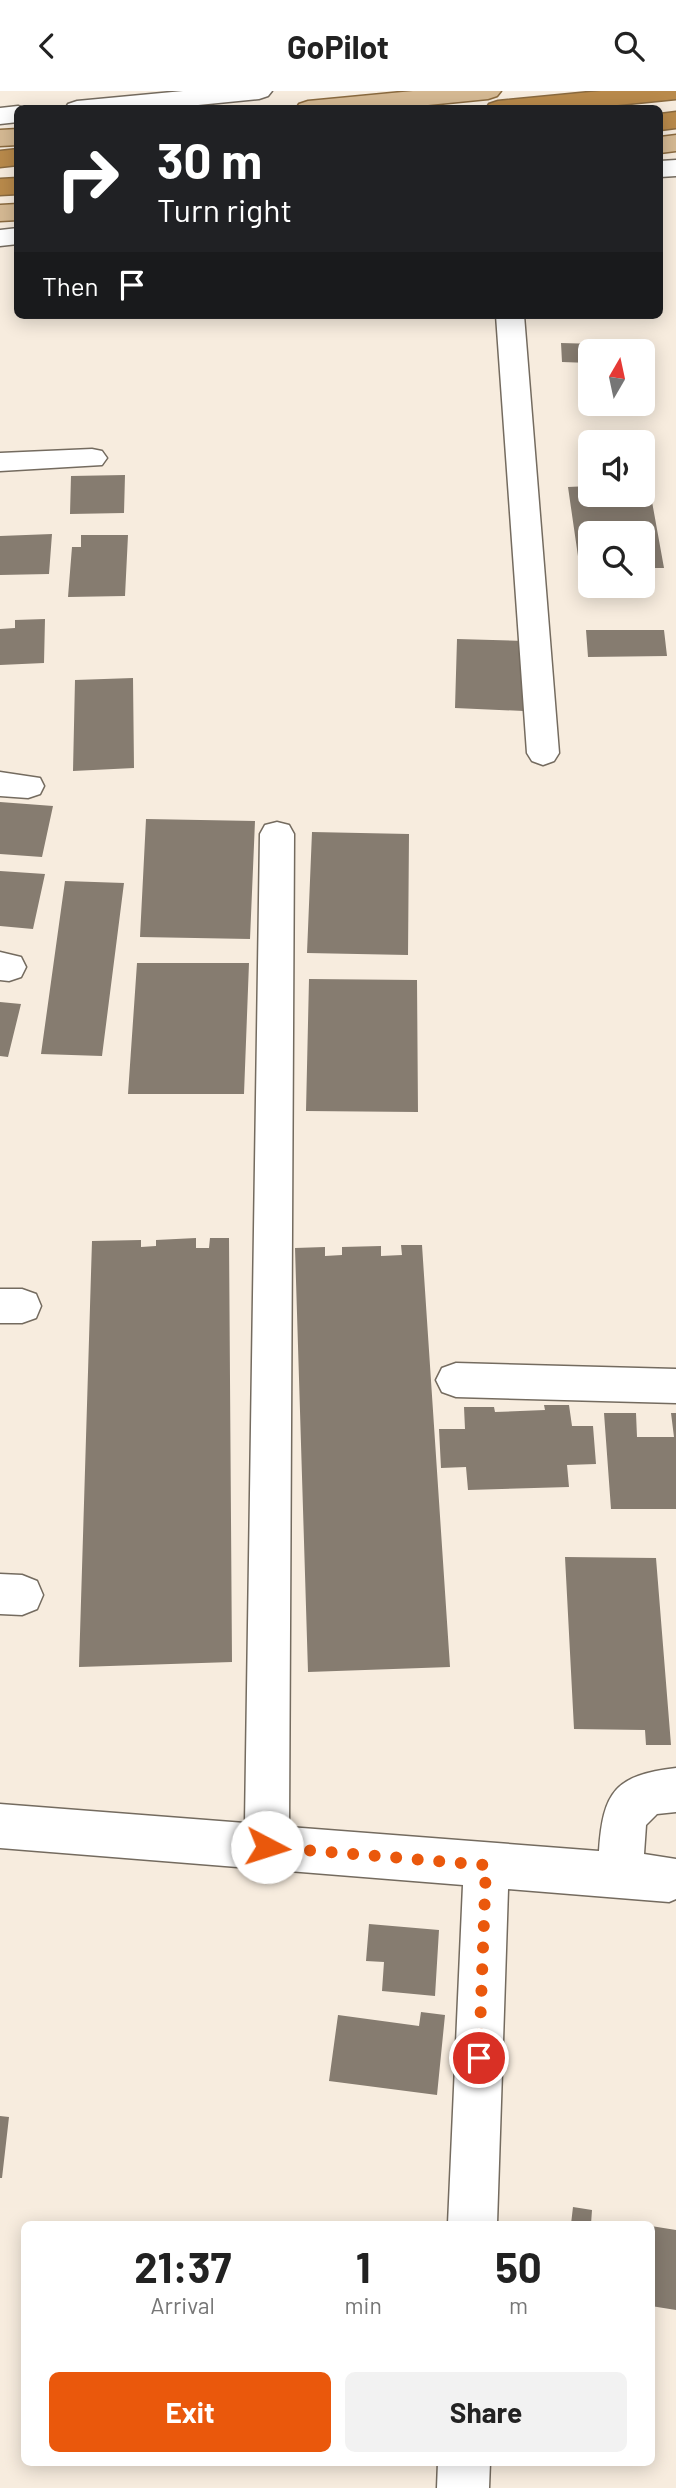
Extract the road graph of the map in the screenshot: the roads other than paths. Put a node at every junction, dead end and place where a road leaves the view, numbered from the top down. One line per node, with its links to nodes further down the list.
1 (259, 91): 4 (street)
2 (488, 91): 5 (main road)
3 (676, 91): 6 (highway)
4 (117, 105)
5 (348, 105)
6 (537, 105)
7 (510, 319): 10 (street)
8 (92, 458): 9 (street)
9 (0, 462)
10 (543, 753)
11 (277, 834): 16 (street)
12 (456, 1380): 13 (street)
13 (676, 1386)
14 (676, 1790): 18 (street)
15 (0, 1826): 16 (street)
16 (267, 1847): 17 (street)
17 (486, 1865): 18 (street); 20 (street)
18 (620, 1876): 19 (street)
19 (669, 1879)
20 (472, 2221)
21 (464, 2466): 22 (street)
22 (463, 2488)

